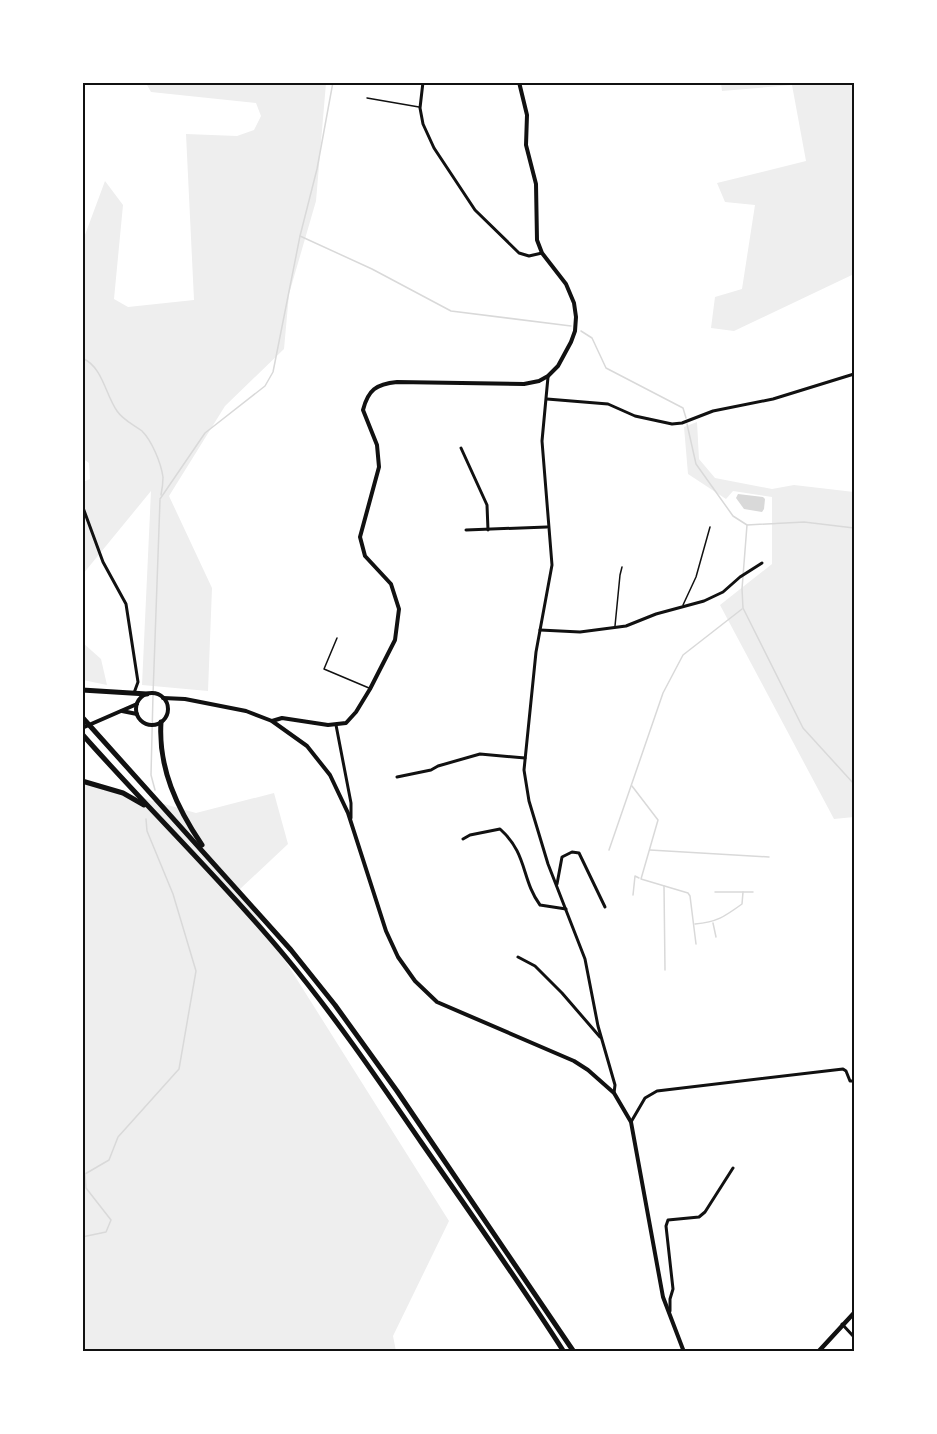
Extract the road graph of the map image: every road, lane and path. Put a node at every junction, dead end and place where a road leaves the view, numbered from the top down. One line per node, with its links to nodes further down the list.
1 (423, 82): 4 (street)
2 (519, 82): 5 (street)
3 (367, 98): 4 (lane)
4 (420, 108): 5 (street)
5 (542, 253): 7 (street)
6 (855, 374): 8 (street)
7 (548, 376): 8 (street); 21 (street)
8 (547, 399): 11 (street)
9 (461, 448): 14 (street)
10 (82, 505): 23 (street)
11 (548, 527): 14 (street); 19 (street)
12 (710, 527): 17 (lane)
13 (466, 530): 14 (street)
14 (488, 530)
15 (762, 563): 17 (street)
16 (622, 567): 18 (lane)
17 (682, 606): 18 (street)
18 (615, 626): 19 (street)
19 (540, 630): 37 (street)
20 (337, 638): 21 (lane)
21 (370, 689): 34 (street)
22 (82, 690): 23 (highway)
23 (134, 694): 24 (highway)
24 (149, 694): 25 (street); 27 (street)
25 (163, 698): 26 (street); 28 (street)
26 (185, 699): 28 (street); 32 (street)
27 (137, 703): 29 (street); 30 (street)
28 (168, 708): 33 (street)
29 (121, 711): 30 (street); 35 (street)
30 (137, 714): 33 (street)
31 (82, 717): 43 (highway)
32 (272, 721): 34 (street); 41 (street)
33 (158, 723): 43 (highway)
34 (336, 725): 41 (street)
35 (82, 728)
36 (82, 734): 40 (highway)
37 (525, 758): 38 (street); 44 (street)
38 (397, 777)
39 (82, 781): 40 (highway)
40 (148, 807): 57 (highway)
41 (351, 819): 50 (street)
42 (463, 839): 46 (street)
43 (211, 859): 58 (highway)
44 (556, 885): 45 (street); 46 (street)
45 (604, 908)
46 (566, 909): 48 (street)
47 (518, 957): 48 (street)
48 (602, 1039): 50 (street)
49 (855, 1081): 51 (street)
50 (614, 1093): 51 (street)
51 (631, 1122): 54 (street)
52 (733, 1168): 54 (street)
53 (855, 1313): 55 (main road)
54 (669, 1315): 59 (street)
55 (842, 1324): 56 (street); 60 (main road)
56 (855, 1337)
57 (564, 1352)
58 (574, 1352)
59 (684, 1352)
60 (818, 1352)

